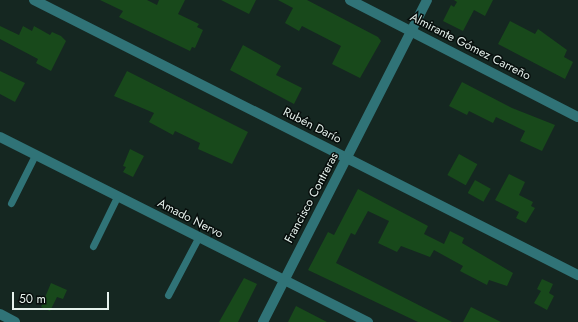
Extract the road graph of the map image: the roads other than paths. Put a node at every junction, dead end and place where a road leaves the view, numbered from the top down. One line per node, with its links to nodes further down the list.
1 (34, 0): 8 (street, Rubén Darío)
2 (350, 0): 4 (street, Almirante Gómez Carreño)
3 (427, 0): 4 (street, Francisco Contreras)
4 (411, 31): 5 (street, Almirante Gómez Carreño); 8 (street, Francisco Contreras)
5 (578, 117)
6 (0, 137): 7 (street, Amado Nervo)
7 (35, 155): 9 (street, Amado Nervo); 10 (lane)
8 (348, 159): 13 (street, Rubén Darío); 14 (street, Francisco Contreras)
9 (117, 197): 11 (street, Amado Nervo); 12 (lane)
10 (11, 203)
11 (198, 238): 14 (street, Amado Nervo); 15 (lane)
12 (93, 246)
13 (578, 275)
14 (284, 280): 18 (street, Francisco Contreras); 19 (street, Amado Nervo)
15 (168, 295)
16 (0, 314): 17 (street)
17 (15, 322)
18 (263, 322)
19 (368, 322)

